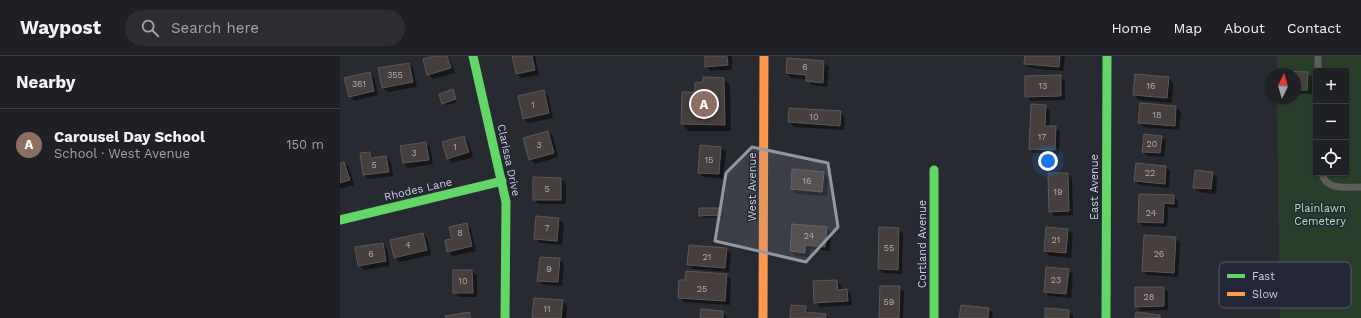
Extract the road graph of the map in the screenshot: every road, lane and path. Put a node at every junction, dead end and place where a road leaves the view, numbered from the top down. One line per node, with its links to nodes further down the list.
1 (473, 56): 8 (street, Clarissa Drive)
2 (764, 56): 12 (street, West Avenue)
3 (1107, 56): 14 (street, East Avenue)
4 (1318, 56): 5 (lane)
5 (1318, 68)
6 (934, 170): 13 (street, Cortland Avenue)
7 (1322, 176): 9 (lane)
8 (502, 181): 10 (street, Rhodes Lane); 11 (street, Clarissa Drive)
9 (1361, 187)
10 (340, 220)
11 (505, 318)
12 (763, 318)
13 (934, 318)
14 (1106, 318)

